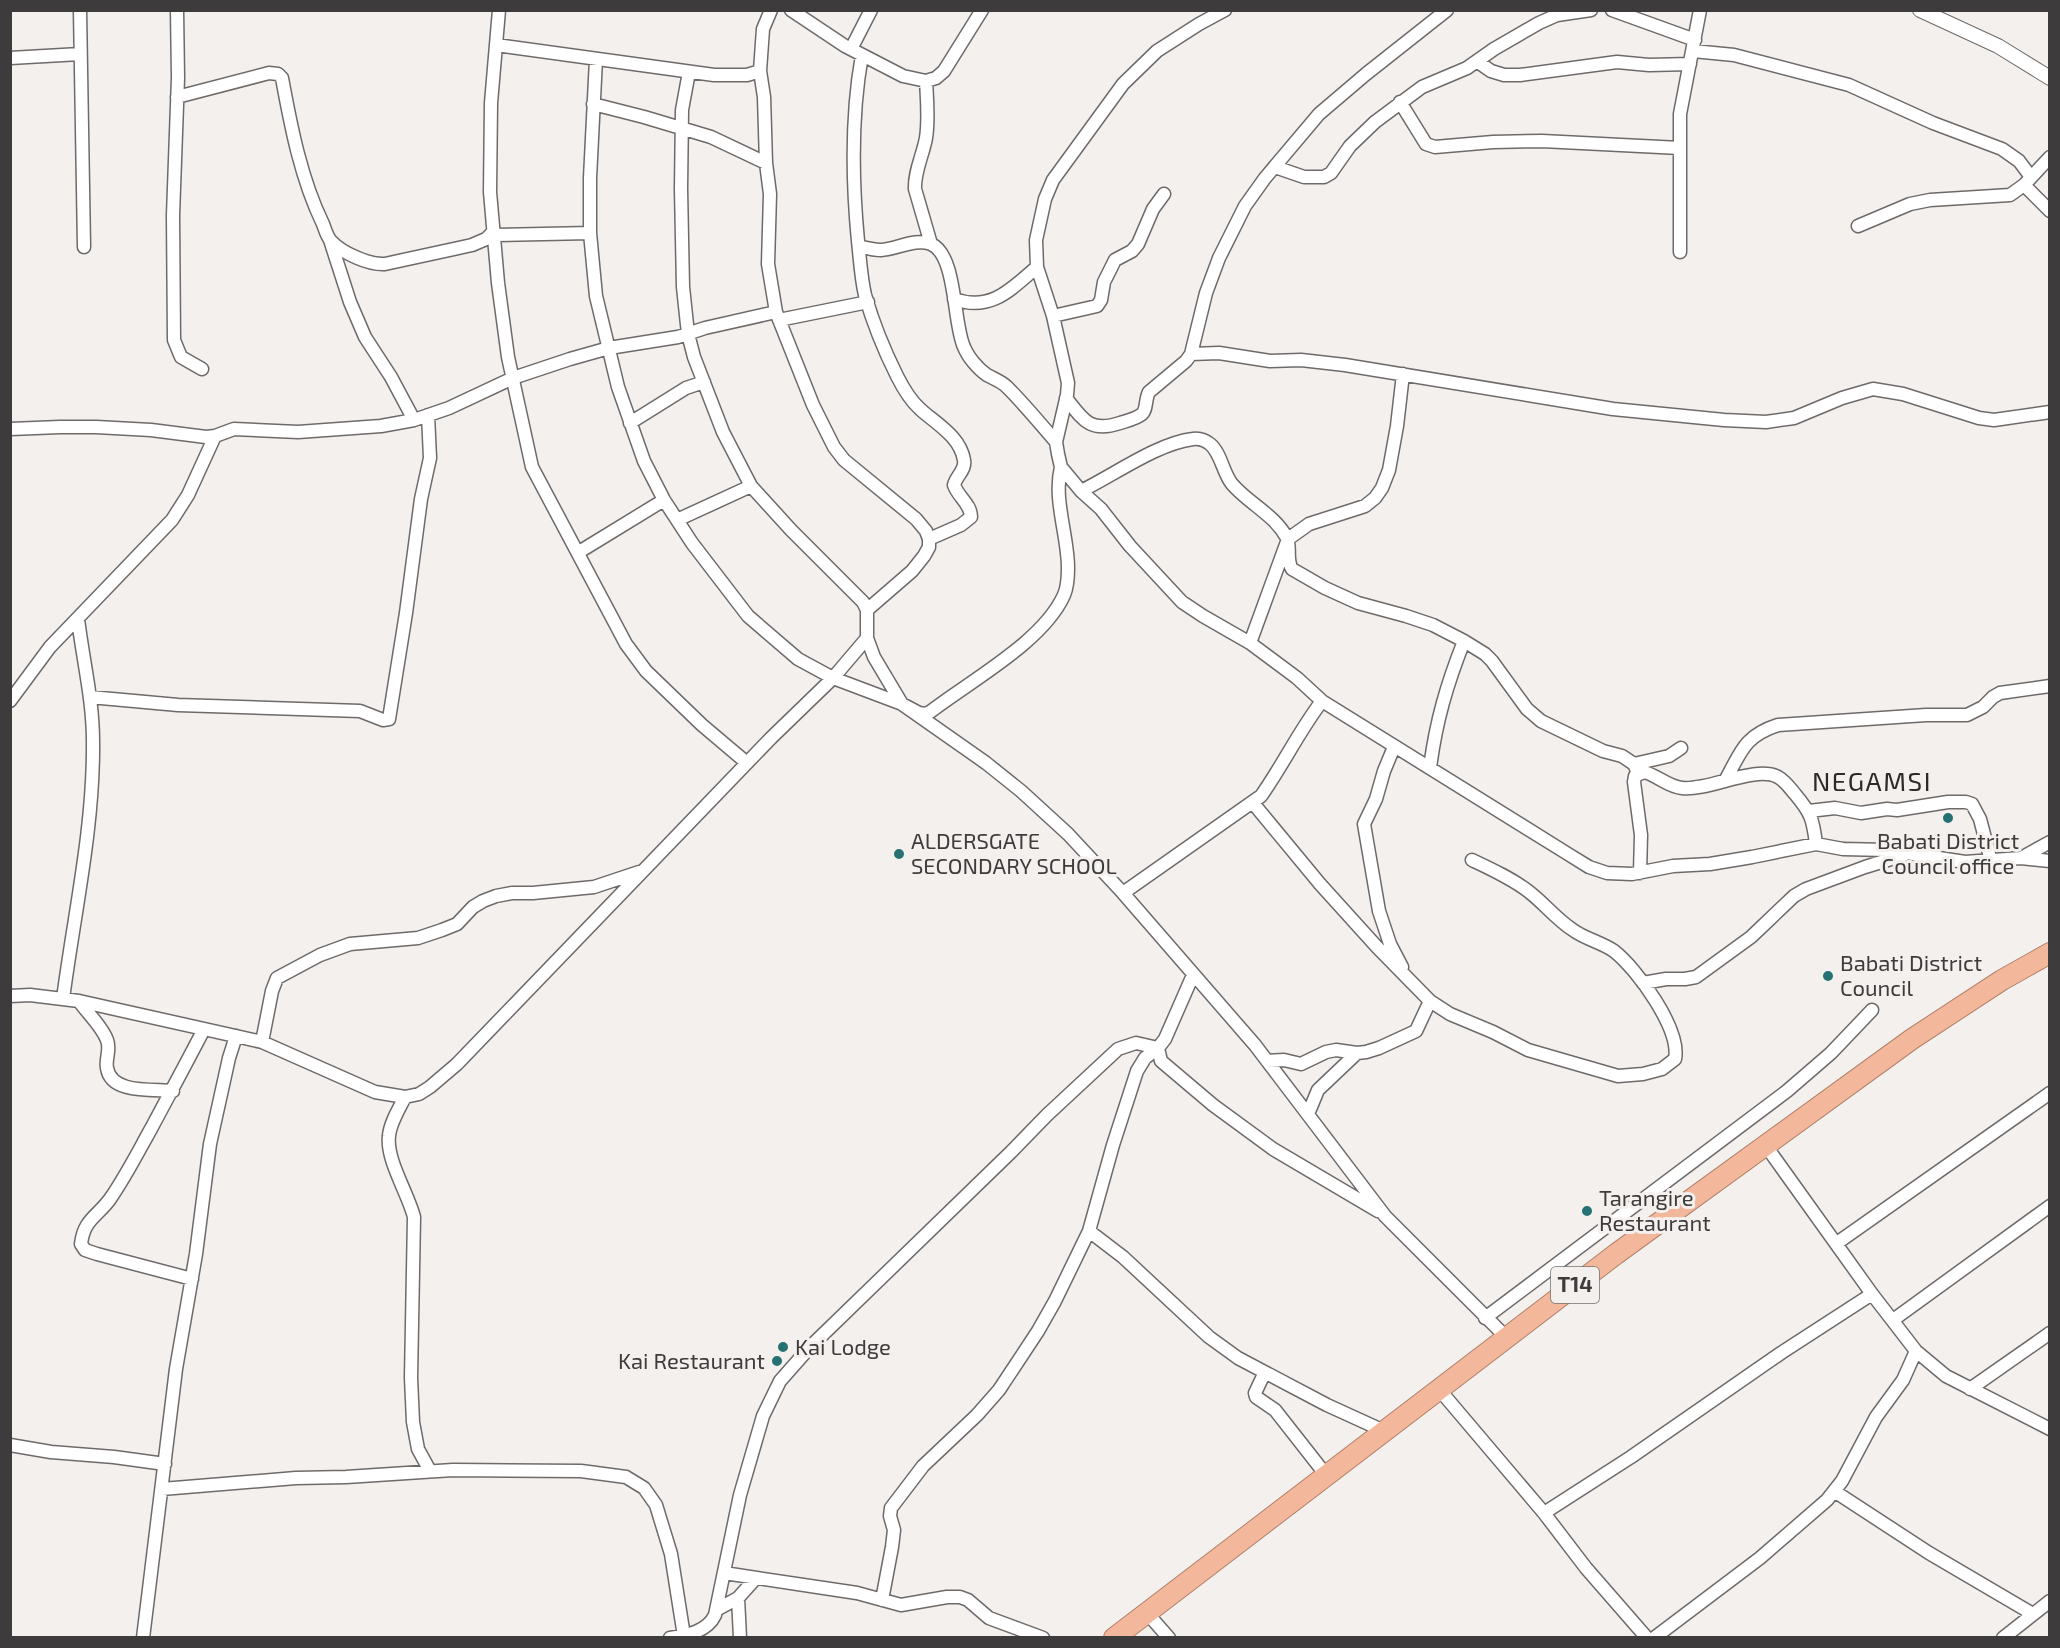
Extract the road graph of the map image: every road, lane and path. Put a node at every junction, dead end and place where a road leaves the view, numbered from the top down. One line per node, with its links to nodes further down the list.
1 (80, 10): 17 (street)
2 (177, 10): 26 (street)
3 (499, 10): 14 (street)
4 (771, 10): 22 (street)
5 (791, 10): 16 (street)
6 (871, 10): 16 (street)
7 (982, 10): 25 (street)
8 (1225, 10): 45 (street)
9 (1447, 10): 33 (street)
10 (1591, 10): 20 (street)
11 (1612, 10): 15 (street)
12 (1700, 10): 15 (street)
13 (1920, 10): 24 (street)
14 (496, 45): 19 (street); 39 (street)
15 (1694, 46): 21 (street); 34 (street)
16 (857, 52): 25 (street); 42 (street)
17 (80, 54): 18 (street); 43 (street)
18 (10, 58)
19 (596, 59): 23 (street); 28 (street)
20 (1478, 62): 21 (street); 27 (street)
21 (1690, 64): 30 (street)
22 (760, 71): 23 (street); 32 (street)
23 (689, 72): 29 (street)
24 (2049, 78)
25 (926, 81): 41 (street)
26 (177, 97): 40 (street); 53 (street)
27 (1400, 102): 30 (street); 33 (street)
28 (593, 104): 29 (street); 38 (street)
29 (683, 128): 32 (street); 50 (street)
30 (1680, 148): 44 (street)
31 (2049, 157): 34 (street)
32 (766, 163): 48 (street)
33 (1275, 167): 52 (street)
34 (2027, 181): 36 (street); 37 (street)
35 (1164, 194): 49 (street)
36 (2049, 211)
37 (1858, 226)
38 (590, 232): 39 (street); 51 (street)
39 (494, 233): 40 (street); 55 (street)
40 (330, 240): 60 (street)
41 (931, 244): 42 (street); 46 (street)
42 (859, 246): 47 (street)
43 (84, 247)
44 (1680, 252)
45 (1036, 267): 46 (street); 49 (street)
46 (954, 299): 64 (street)
47 (868, 302): 48 (street); 70 (street)
48 (778, 316): 50 (street); 70 (street)
49 (1053, 316): 57 (street)
50 (688, 334): 51 (street); 56 (street)
51 (609, 348): 55 (street); 61 (street)
52 (1191, 354): 54 (street); 57 (street)
53 (202, 369)
54 (1403, 374): 58 (street); 71 (street)
55 (513, 378): 59 (street); 72 (street)
56 (704, 382): 61 (street); 66 (street)
57 (1066, 398): 64 (street)
58 (2049, 412)
59 (428, 415): 60 (street); 80 (street)
60 (414, 420): 63 (street)
61 (630, 423): 68 (street)
62 (10, 429): 63 (street)
63 (216, 436): 74 (street)
64 (1056, 442): 65 (street)
65 (1061, 467): 67 (street); 83 (street)
66 (751, 486): 69 (street); 73 (street)
67 (1081, 491): 71 (street); 77 (street)
68 (664, 500): 69 (street); 72 (street)
69 (677, 520): 78 (street)
70 (929, 539): 73 (street)
71 (1287, 539): 76 (street); 77 (street)
72 (579, 552): 86 (street)
73 (867, 610): 75 (street)
74 (78, 619): 80 (street); 81 (street)
75 (867, 638): 78 (street); 83 (street)
76 (1464, 641): 87 (street); 88 (street)
77 (1250, 643): 82 (street)
78 (833, 678): 83 (street); 86 (street)
79 (2049, 686): 89 (street)
80 (90, 697): 107 (street)
81 (10, 701)
82 (1322, 701): 84 (street); 90 (street)
83 (902, 704): 101 (street)
84 (1394, 747): 87 (street); 104 (street)
85 (1682, 748): 88 (street)
86 (747, 763): 99 (street)
87 (1430, 768): 100 (street)
88 (1636, 769): 89 (street); 100 (street)
89 (1725, 781): 91 (street)
90 (1254, 803): 101 (street); 104 (street)
91 (1809, 811): 93 (street); 97 (street)
92 (2049, 842): 95 (street)
93 (1815, 844): 94 (street); 100 (street)
94 (1909, 853): 97 (street); 105 (street)
95 (2020, 858): 97 (street); 98 (street)
96 (1472, 860): 105 (street)
97 (1991, 861)
98 (2049, 861)
99 (643, 871): 113 (street); 119 (street)
100 (1640, 873)
101 (1123, 892): 103 (street)
102 (2049, 953): 121 (highway, T14)
103 (1193, 975): 114 (street); 116 (street)
104 (1408, 978): 109 (street)
105 (1643, 983): 109 (street)
106 (10, 996): 107 (street)
107 (63, 999): 108 (street)
108 (79, 1001): 111 (street); 117 (street)
109 (1430, 1001): 115 (street)
110 (1872, 1010): 128 (street)
111 (204, 1029): 112 (street); 117 (street)
112 (236, 1036): 113 (street); 126 (street)
113 (262, 1042): 119 (street)
114 (1158, 1048): 123 (street); 124 (street); 145 (street)
115 (1357, 1053): 116 (street); 120 (street)
116 (1267, 1061): 120 (street)
117 (173, 1091): 126 (street)
118 (2049, 1092): 125 (street)
119 (405, 1097): 140 (street)
120 (1308, 1114): 123 (street)
121 (1766, 1146): 125 (street); 131 (highway, T14)
122 (2049, 1206): 129 (street)
123 (1384, 1216): 128 (street)
124 (1089, 1231): 133 (street); 148 (street)
125 (1837, 1243): 127 (street)
126 (192, 1279): 139 (street)
127 (1872, 1294): 129 (street); 144 (street)
128 (1485, 1318): 131 (street)
129 (1893, 1320): 132 (street)
130 (2049, 1333): 135 (street)
131 (1506, 1337): 134 (highway, T14)
132 (1916, 1351): 135 (street); 143 (street)
133 (1264, 1374): 137 (street); 141 (street)
134 (1438, 1388): 137 (highway, T14); 144 (street)
135 (1970, 1389): 136 (street)
136 (2049, 1429)
137 (1384, 1431): 141 (highway, T14)
138 (10, 1445): 139 (street)
139 (165, 1464): 142 (street)
140 (430, 1471): 142 (street); 153 (street)
141 (1326, 1475): 151 (highway, T14)
142 (162, 1490): 154 (street)
143 (1834, 1491): 152 (street); 161 (street)
144 (1544, 1513): 160 (street)
145 (724, 1573): 146 (street); 150 (street)
146 (756, 1578): 147 (street); 148 (street)
147 (738, 1598): 150 (street); 156 (street)
148 (882, 1600): 157 (street)
149 (2049, 1601): 152 (street)
150 (718, 1609): 153 (street)
151 (1147, 1613): 158 (highway, T14); 159 (street)
152 (2033, 1614): 162 (street)
153 (684, 1636): 155 (street)
154 (143, 1638)
155 (670, 1638)
156 (740, 1638)
157 (1043, 1638)
158 (1114, 1638)
159 (1169, 1638)
160 (1647, 1638)
161 (1654, 1638)
162 (2003, 1638)

